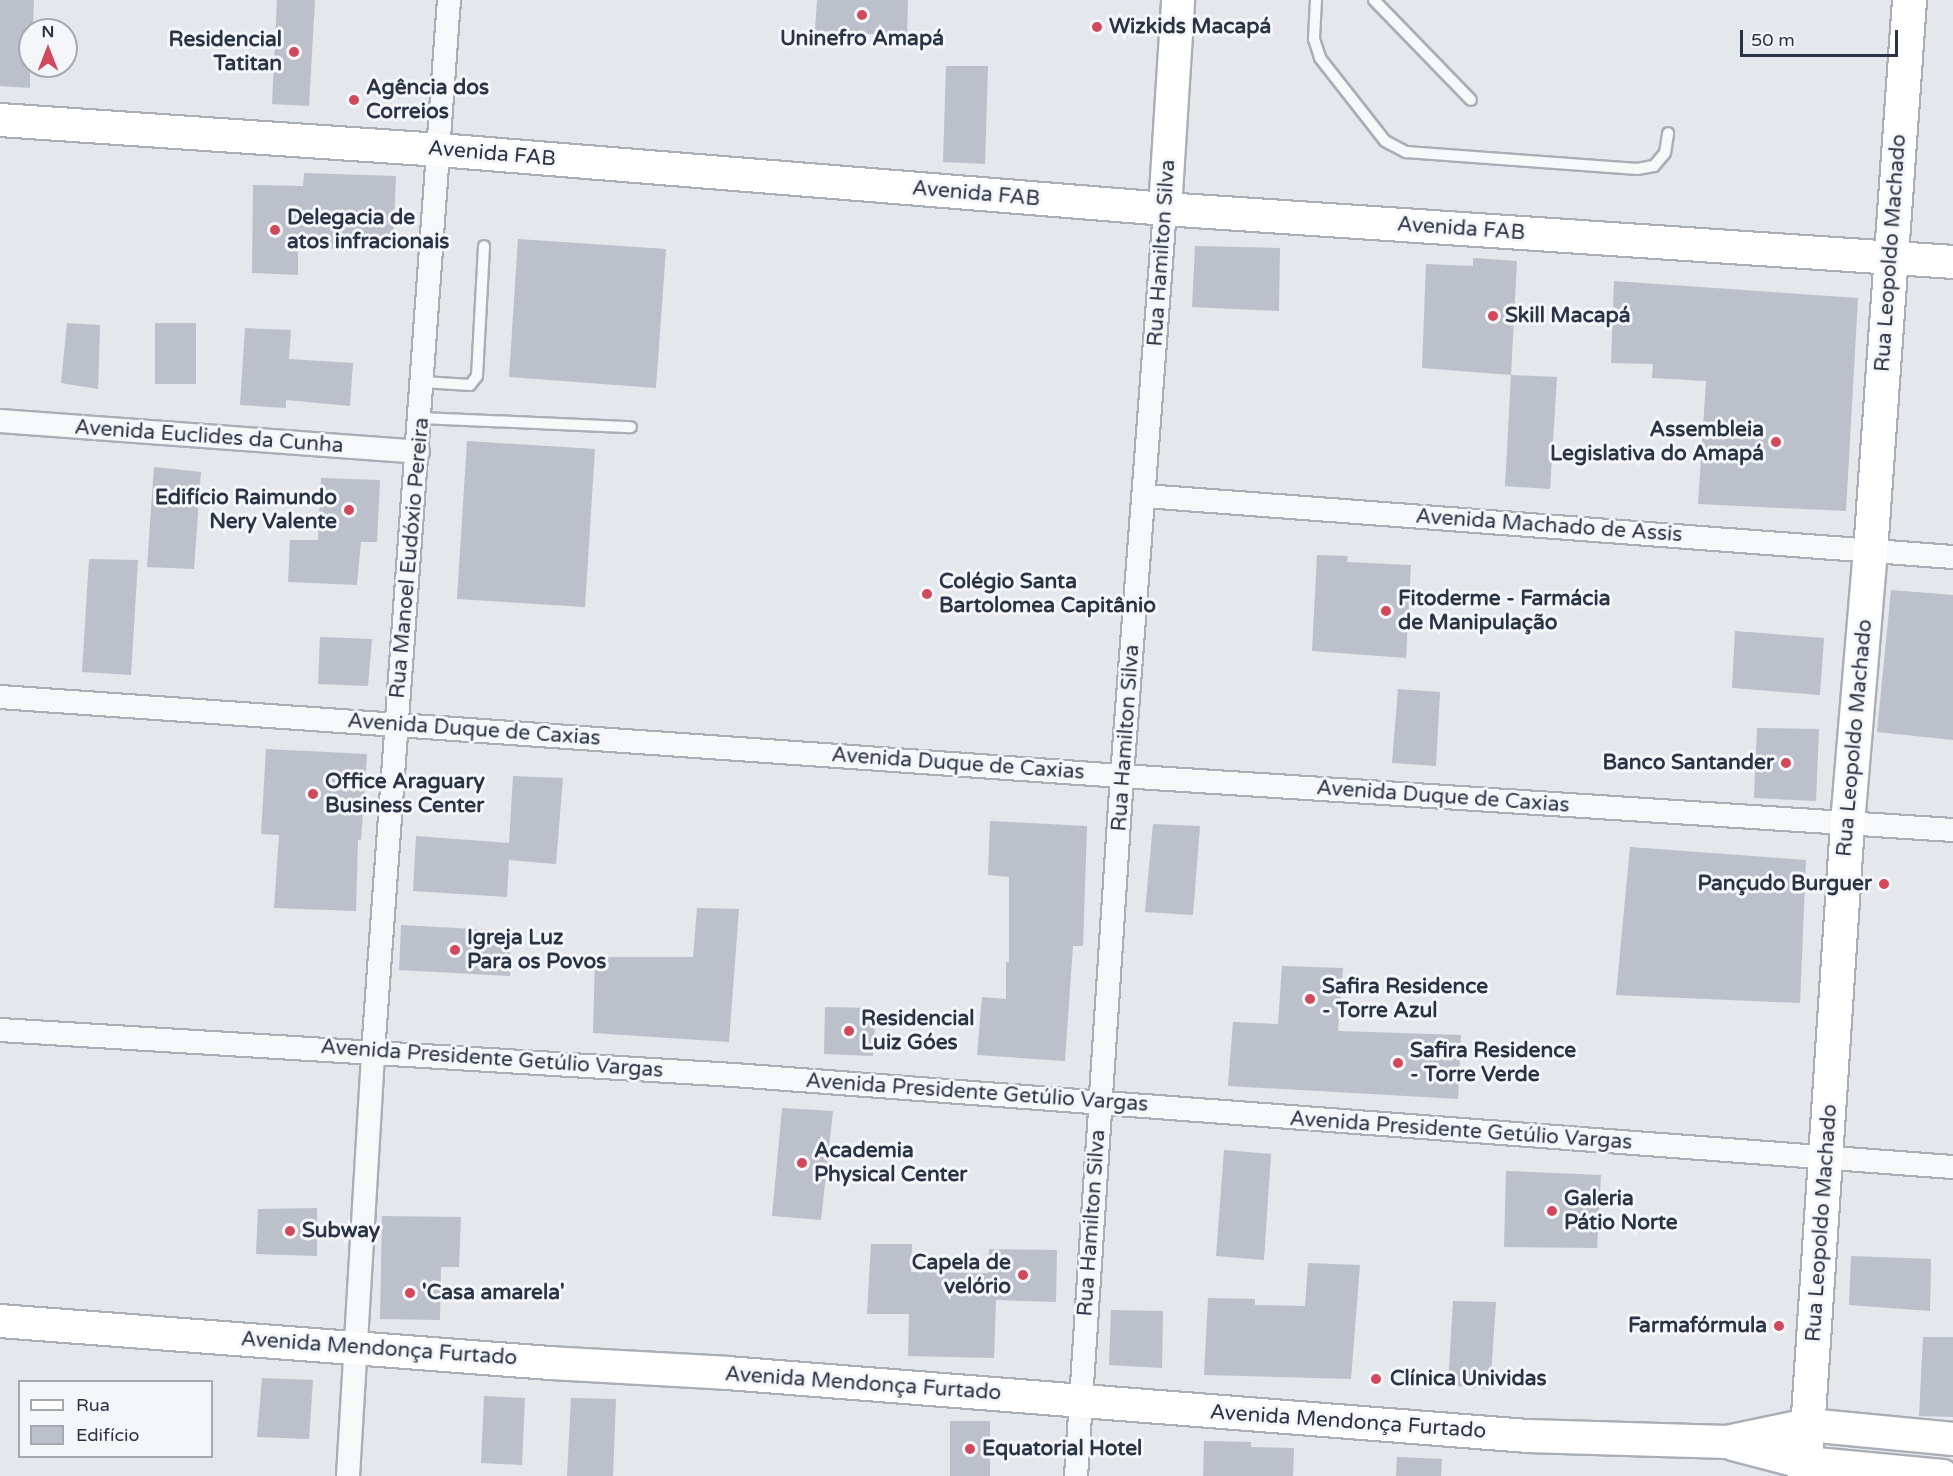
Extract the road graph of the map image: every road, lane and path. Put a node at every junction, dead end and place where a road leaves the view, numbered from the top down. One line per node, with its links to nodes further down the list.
1 (449, 0): 9 (street, Rua Manoel Eudóxio Pereira)
2 (1178, 0): 10 (street, Rua Hamilton Silva)
3 (1316, 0): 8 (lane)
4 (1374, 0): 6 (lane)
5 (1909, 0): 12 (main road, Rua Leopoldo Machado)
6 (1471, 100)
7 (0, 120): 9 (street, Avenida FAB)
8 (1668, 133)
9 (439, 150): 10 (street, Avenida FAB); 14 (street, Rua Manoel Eudóxio Pereira)
10 (1165, 209): 12 (street, Avenida FAB); 19 (street, Rua Hamilton Silva)
11 (484, 246): 14 (lane)
12 (1890, 257): 13 (street, Avenida FAB); 20 (main road, Rua Leopoldo Machado)
13 (1953, 262)
14 (423, 382): 15 (street, Rua Manoel Eudóxio Pereira)
15 (421, 418): 17 (lane); 18 (street, Rua Manoel Eudóxio Pereira)
16 (0, 421): 18 (street, Avenida Euclides da Cunha)
17 (631, 428)
18 (418, 452): 23 (street, Rua Manoel Eudóxio Pereira)
19 (1145, 496): 20 (street, Avenida Machado de Assis); 24 (street, Rua Hamilton Silva)
20 (1870, 551): 21 (street, Avenida Machado de Assis); 25 (main road, Rua Leopoldo Machado)
21 (1953, 557)
22 (0, 696): 23 (street, Avenida Duque de Caxias)
23 (396, 724): 24 (street, Avenida Duque de Caxias); 28 (street, Rua Manoel Eudóxio Pereira)
24 (1122, 776): 25 (street, Avenida Duque de Caxias); 29 (street, Rua Hamilton Silva)
25 (1847, 823): 26 (street, Avenida Duque de Caxias); 30 (main road, Rua Leopoldo Machado)
26 (1953, 830)
27 (0, 1030): 28 (street, Avenida Presidente Getúlio Vargas)
28 (373, 1052): 29 (street, Avenida Presidente Getúlio Vargas); 33 (street, Rua Manoel Eudóxio Pereira)
29 (1100, 1103): 30 (street, Avenida Presidente Getúlio Vargas); 34 (street, Rua Hamilton Silva)
30 (1826, 1159): 31 (street, Avenida Presidente Getúlio Vargas); 35 (main road, Rua Leopoldo Machado)
31 (1953, 1167)
32 (0, 1321): 33 (street, Avenida Mendonça Furtado)
33 (356, 1347): 34 (street, Avenida Mendonça Furtado); 39 (street, Rua Manoel Eudóxio Pereira)
34 (1081, 1401): 37 (street, Avenida Mendonça Furtado); 40 (street, Rua Hamilton Silva)
35 (1808, 1425): 36 (street, Avenida Mendonça Furtado); 37 (street, Avenida Mendonça Furtado); 38 (main road, Rua Leopoldo Machado)
36 (1953, 1439)
37 (1727, 1442): 38 (street, Avenida Mendonça Furtado)
38 (1805, 1470): 41 (street, Avenida Mendonça Furtado)
39 (348, 1476)
40 (1076, 1476)
41 (1942, 1476)

